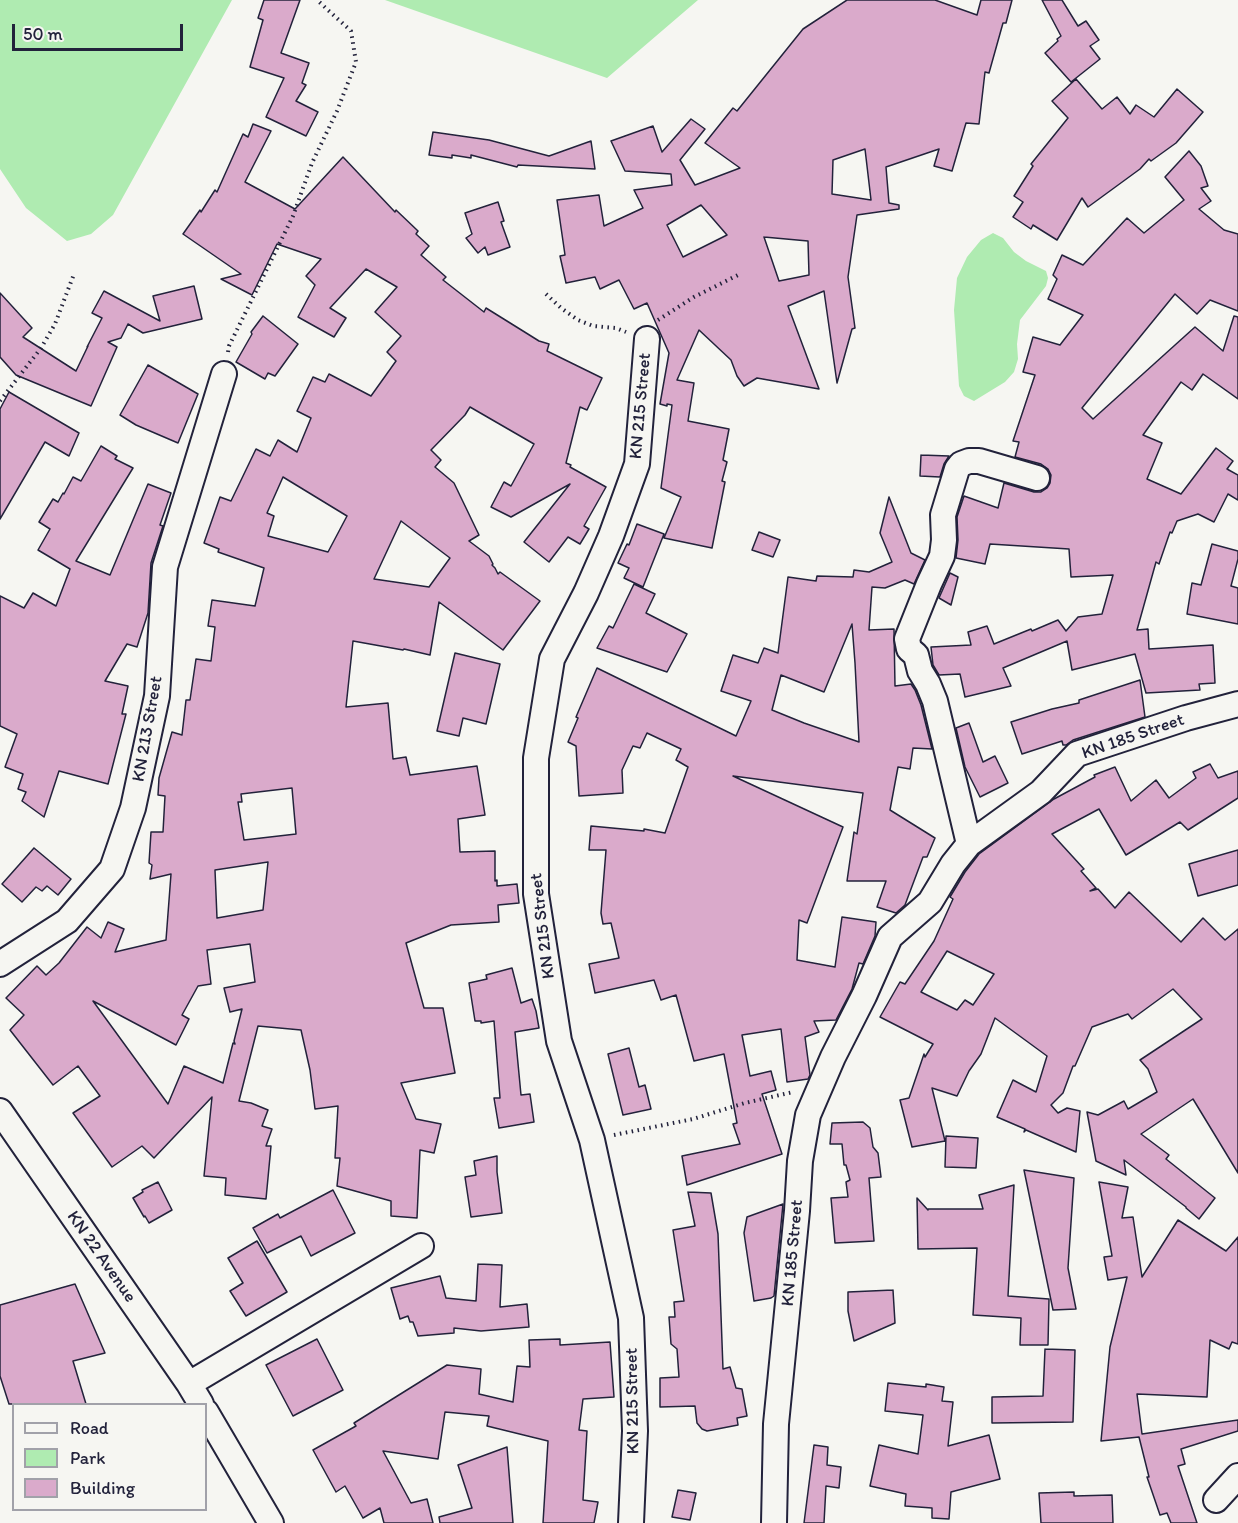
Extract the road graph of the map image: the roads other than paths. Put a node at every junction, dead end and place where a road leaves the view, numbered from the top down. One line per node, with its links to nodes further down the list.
1 (647, 339): 14 (street, KN 215 Street)
2 (224, 374): 6 (street, KN 213 Street)
3 (1037, 478): 5 (street)
4 (1238, 704): 5 (street, KN 185 Street)
5 (969, 843): 15 (street, KN 185 Street)
6 (0, 964)
7 (0, 1111): 9 (street, KN 22 Avenue)
8 (421, 1246): 9 (street)
9 (195, 1394)
10 (207, 1415): 13 (street)
11 (1238, 1476): 12 (street)
12 (1216, 1500)
13 (272, 1523)
14 (631, 1523)
15 (774, 1523)

